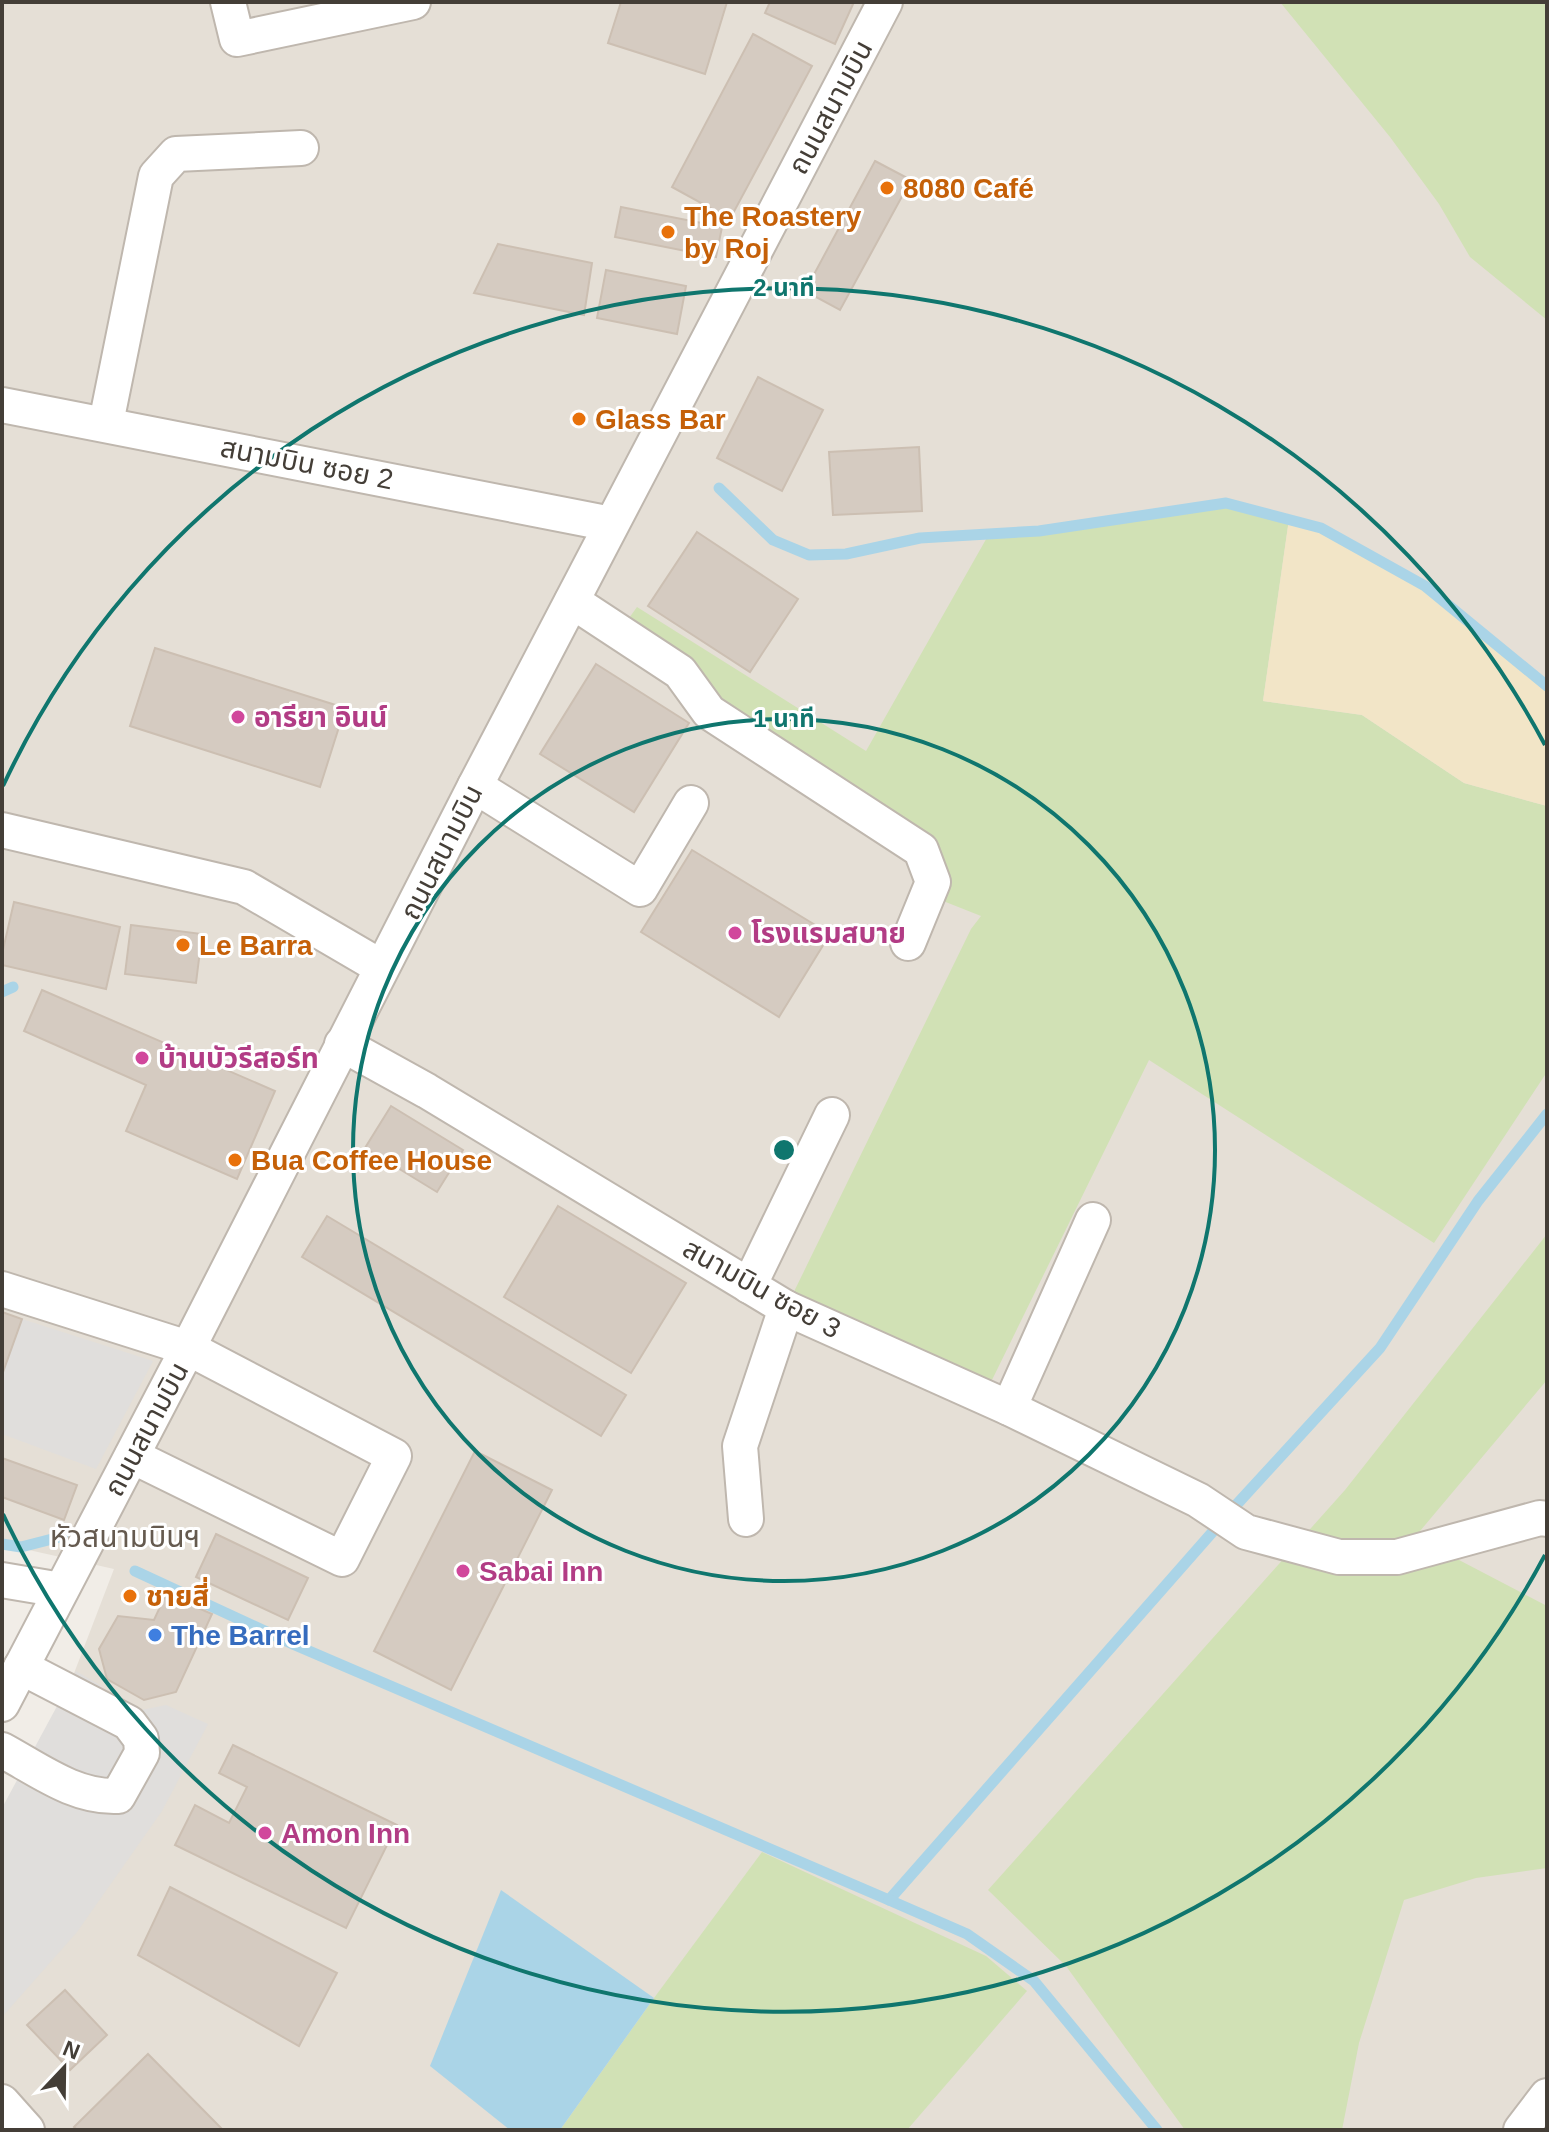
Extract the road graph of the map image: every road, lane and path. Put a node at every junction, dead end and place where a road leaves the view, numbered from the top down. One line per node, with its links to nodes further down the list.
1 (228, 2): 2 (street)
2 (413, 2)
3 (885, 2): 7 (street, ถนนสนามบิน)
4 (301, 148): 6 (street)
5 (2, 405): 6 (street, สนามบิน ซอย 2)
6 (106, 423): 7 (street, สนามบิน ซอย 2)
7 (611, 524): 8 (street, ถนนสนามบิน)
8 (572, 601): 9 (street, ถนนสนามบิน); 12 (street)
9 (475, 786): 10 (street); 13 (street, ถนนสนามบิน)
10 (691, 803)
11 (2, 830): 13 (street)
12 (908, 943)
13 (381, 967): 14 (street, ถนนสนามบิน)
14 (342, 1044): 17 (street, สนามบิน ซอย 3); 20 (street, ถนนสนามบิน)
15 (832, 1115): 17 (street)
16 (1093, 1220): 21 (street)
17 (749, 1286): 19 (street, สนามบิน ซอย 3)
18 (2, 1289): 20 (street)
19 (786, 1308): 21 (street, สนามบิน ซอย 3); 23 (street)
20 (188, 1348): 22 (street, ถนนสนามบิน); 22 (street)
21 (1009, 1408): 24 (street, สนามบิน ซอย 3)
22 (132, 1456): 26 (street, ถนนสนามบิน)
23 (746, 1519)
24 (1547, 1519)
25 (2, 1580): 26 (street)
26 (61, 1590): 27 (street, ถนนสนามบิน)
27 (21, 1667): 28 (street, ถนนสนามบิน); 29 (street)
28 (2, 1704)
29 (2, 1750)
30 (1547, 2096): 33 (street)
31 (2, 2102): 32 (street)
32 (27, 2130)
33 (1521, 2130)

